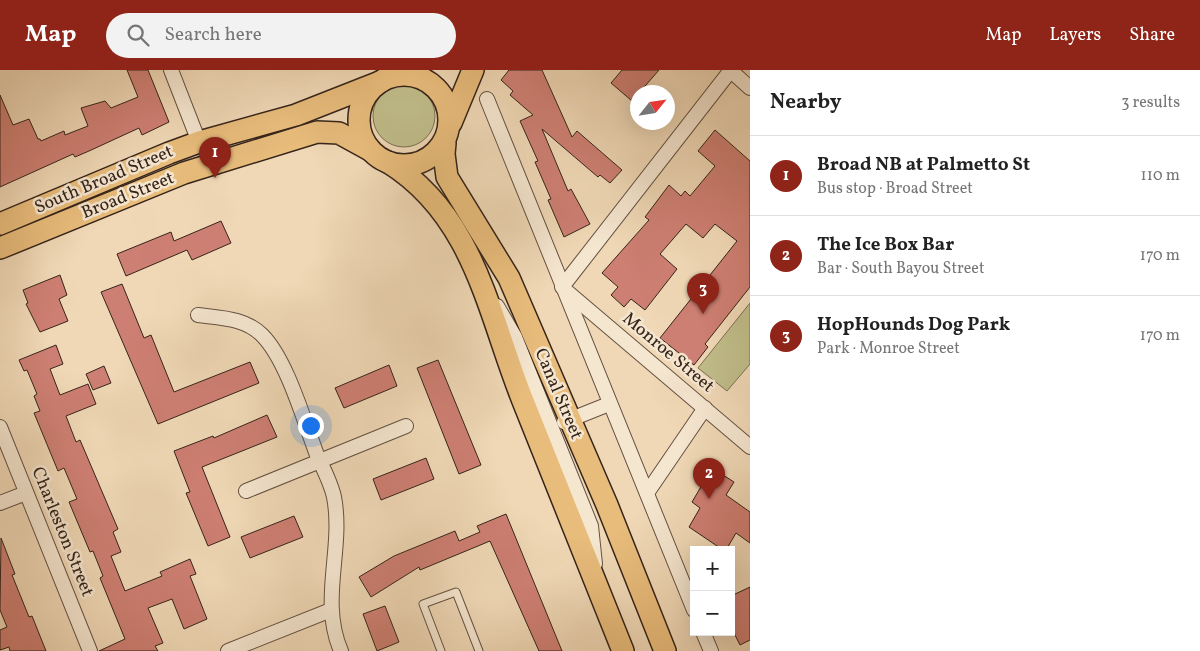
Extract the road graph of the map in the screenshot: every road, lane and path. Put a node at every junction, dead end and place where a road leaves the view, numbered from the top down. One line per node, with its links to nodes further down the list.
1 (171, 70): 8 (street)
2 (473, 70): 7 (main road)
3 (730, 70): 5 (street); 14 (street)
4 (396, 76): 7 (main road); 8 (main road, South Broad Street); 9 (main road)
5 (750, 88)
6 (486, 99): 14 (street)
7 (448, 133): 10 (main road); 18 (main road, Canal Street)
8 (199, 142): 11 (main road, South Broad Street)
9 (370, 150): 10 (main road); 12 (main road, Broad Street)
10 (388, 162): 13 (main road, Canal Street)
11 (0, 224)
12 (0, 248)
13 (481, 280): 18 (street); 27 (main road, Canal Street)
14 (562, 287): 16 (street); 17 (street, Monroe Street)
15 (198, 315): 22 (street)
16 (609, 404): 18 (street); 25 (street)
17 (705, 408): 21 (street, Monroe Street); 25 (street)
18 (560, 423): 27 (street); 37 (main road, Canal Street)
19 (406, 426): 22 (street)
20 (0, 427): 24 (street, Charleston Street)
21 (750, 447)
22 (320, 462): 23 (street); 29 (street)
23 (246, 492)
24 (26, 493): 26 (street); 31 (street, Charleston Street)
25 (647, 494): 28 (street)
26 (0, 503)
27 (596, 585): 36 (main road, Canal Street)
28 (690, 600)
29 (331, 610): 32 (street); 33 (street)
30 (705, 636): 38 (street)
31 (90, 651)
32 (228, 651)
33 (341, 651)
34 (441, 651): 35 (lane)
35 (479, 651)
36 (624, 651)
37 (665, 651)
38 (711, 651)

